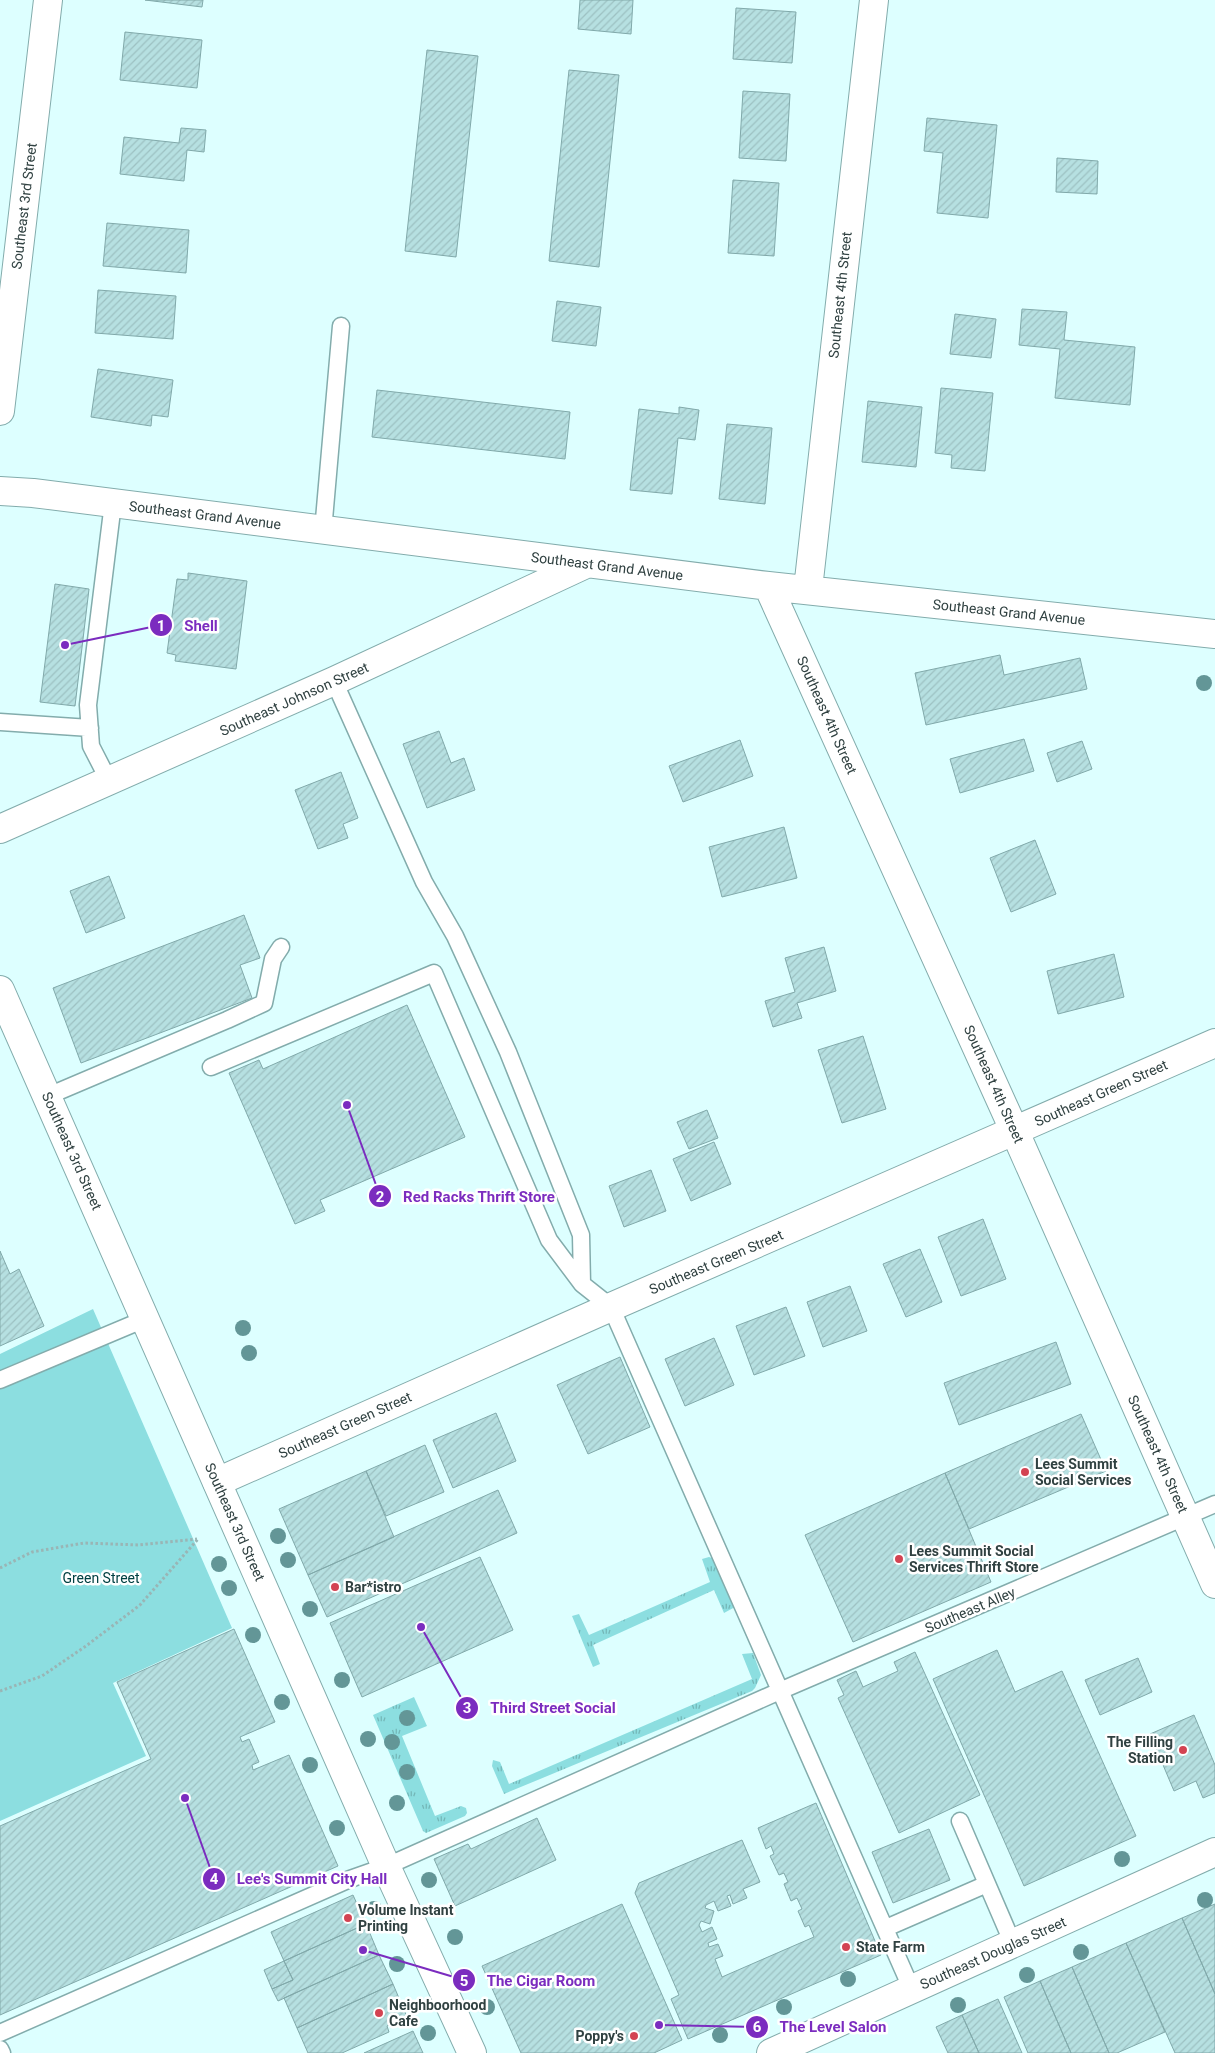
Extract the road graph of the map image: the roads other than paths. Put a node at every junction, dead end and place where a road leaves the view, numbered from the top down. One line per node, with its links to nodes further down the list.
1 (48, 0): 4 (street, Southeast 3rd Street)
2 (874, 0): 10 (street, Southeast 4th Street)
3 (341, 326): 7 (lane)
4 (0, 412)
5 (0, 491): 6 (street, Southeast Grand Avenue)
6 (112, 503): 7 (street, Southeast Grand Avenue); 14 (lane)
7 (323, 530): 8 (street, Southeast Grand Avenue)
8 (586, 564): 9 (street, Southeast Grand Avenue); 12 (street, Southeast Johnson Street)
9 (768, 586): 10 (street, Southeast Grand Avenue); 22 (street, Southeast 4th Street)
10 (808, 590): 11 (street, Southeast Grand Avenue)
11 (1215, 634)
12 (334, 681): 15 (street, Southeast Johnson Street); 23 (lane)
13 (0, 722): 14 (lane)
14 (90, 728): 15 (lane)
15 (109, 781): 16 (street, Southeast Johnson Street)
16 (0, 829)
17 (281, 947): 21 (lane)
18 (4, 1007): 21 (street, Southeast 3rd Street)
19 (1215, 1042): 22 (street, Southeast Green Street)
20 (211, 1067): 23 (lane)
21 (48, 1096): 25 (street, Southeast 3rd Street)
22 (1015, 1132): 24 (street, Southeast Green Street); 29 (street, Southeast 4th Street)
23 (582, 1284): 24 (lane)
24 (611, 1307): 27 (street, Southeast Green Street); 31 (lane)
25 (145, 1319): 26 (lane); 27 (street, Southeast 3rd Street)
26 (0, 1380)
27 (217, 1482): 34 (street, Southeast 3rd Street)
28 (1215, 1504): 29 (lane, Southeast Alley)
29 (1185, 1517): 30 (street, Southeast 4th Street); 31 (lane, Southeast Alley)
30 (1215, 1584)
31 (782, 1690): 34 (lane, Southeast Alley); 36 (lane)
32 (960, 1822): 35 (lane)
33 (1215, 1852): 37 (street, Southeast Douglas Street)
34 (387, 1866): 39 (lane, Southeast Alley); 42 (street, Southeast 3rd Street)
35 (987, 1884): 36 (lane); 37 (lane)
36 (886, 1928): 38 (lane)
37 (1013, 1944): 38 (street, Southeast Douglas Street)
38 (912, 1990): 43 (street, Southeast Douglas Street)
39 (0, 2033)
40 (0, 2049): 41 (lane)
41 (2, 2053)
42 (472, 2053)
43 (771, 2053)

